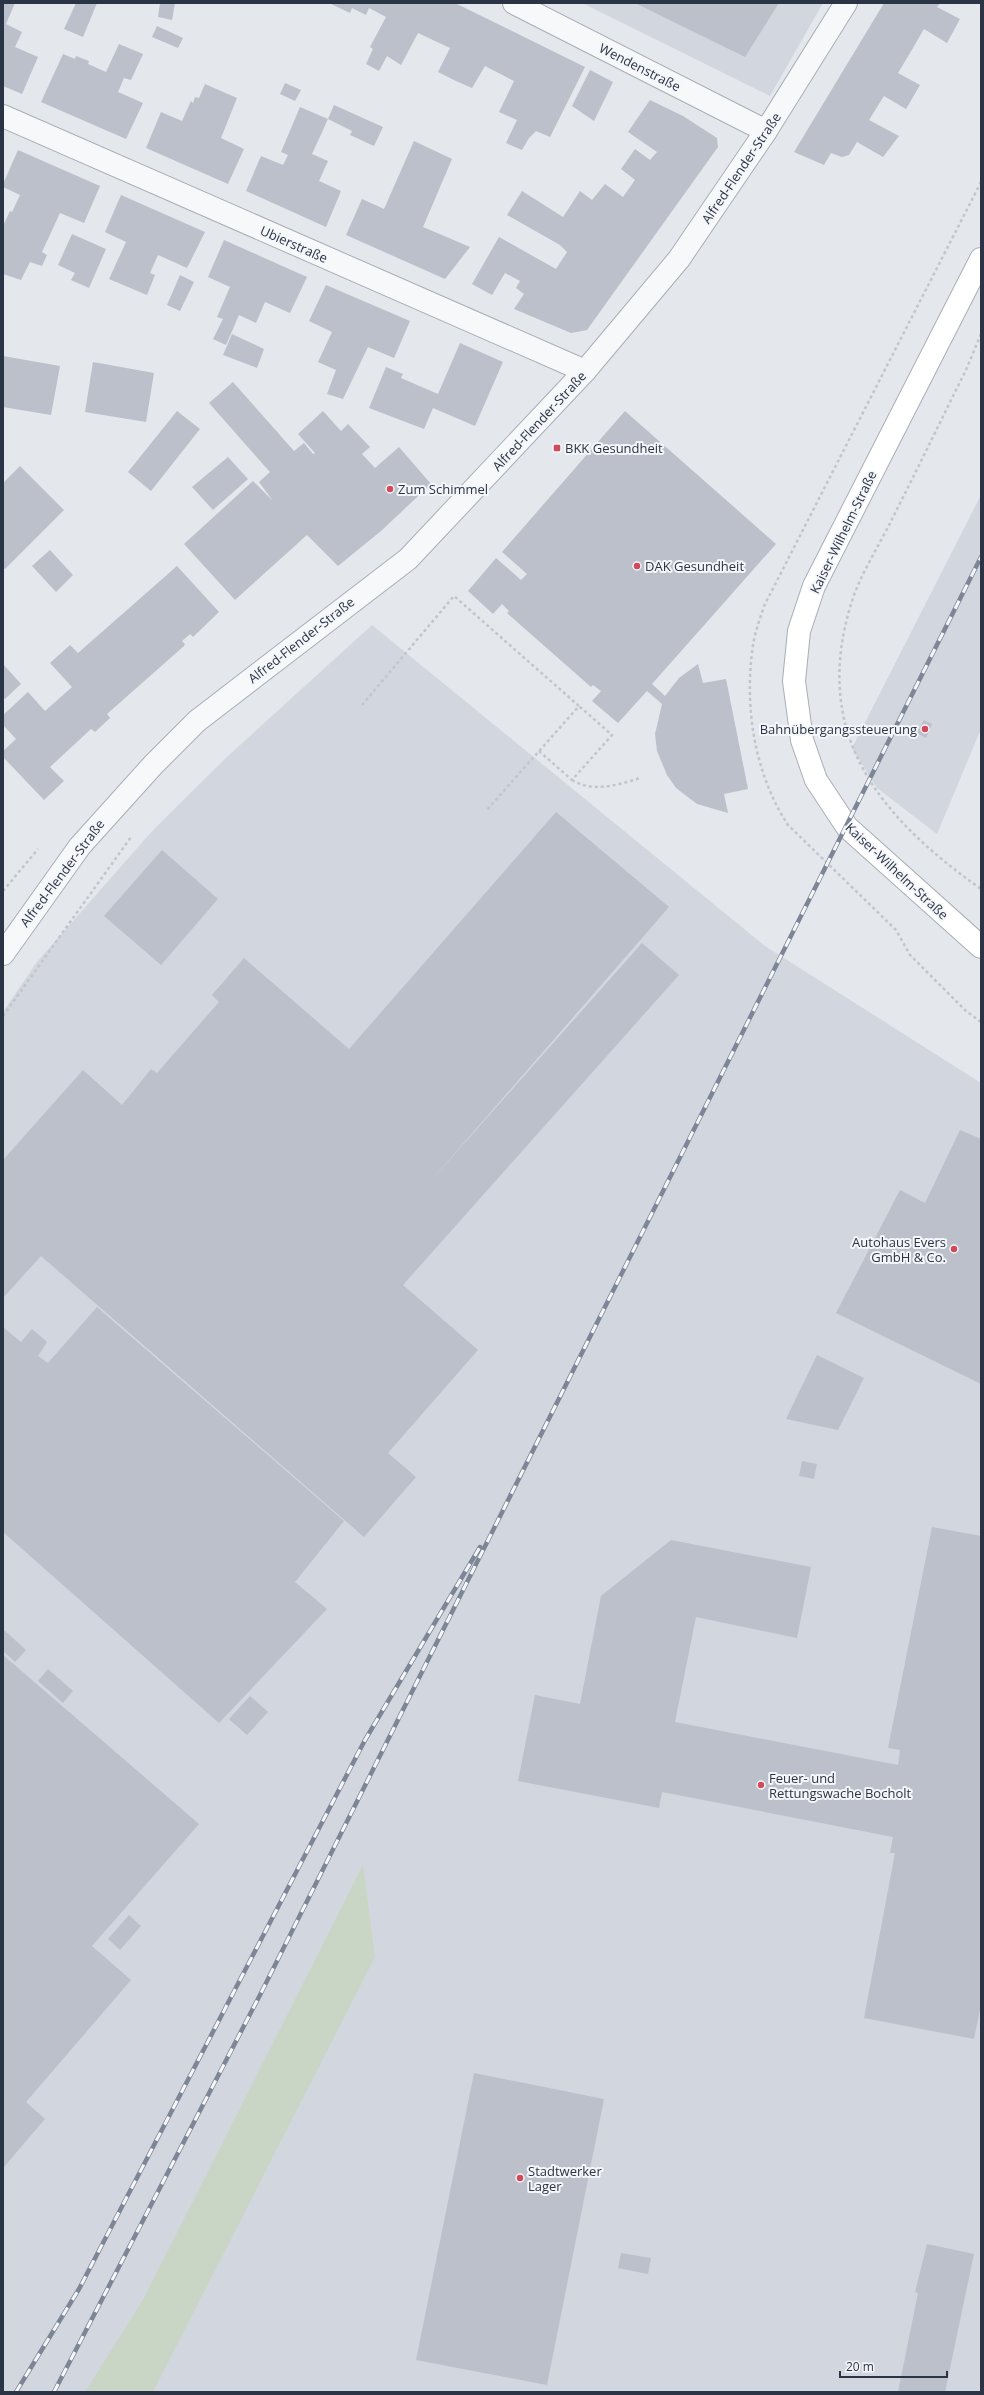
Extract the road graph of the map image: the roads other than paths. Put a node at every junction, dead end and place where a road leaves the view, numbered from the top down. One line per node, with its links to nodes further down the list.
1 (514, 3): 4 (street, Wendenstraße)
2 (846, 3): 4 (street, Alfred-Flender-Straße)
3 (3, 116): 6 (street, Ubierstraße)
4 (766, 131): 6 (street, Alfred-Flender-Straße)
5 (981, 259): 7 (main road, Kaiser-Wilhelm-Straße)
6 (585, 371): 8 (street, Alfred-Flender-Straße)
7 (981, 947)
8 (3, 954)

